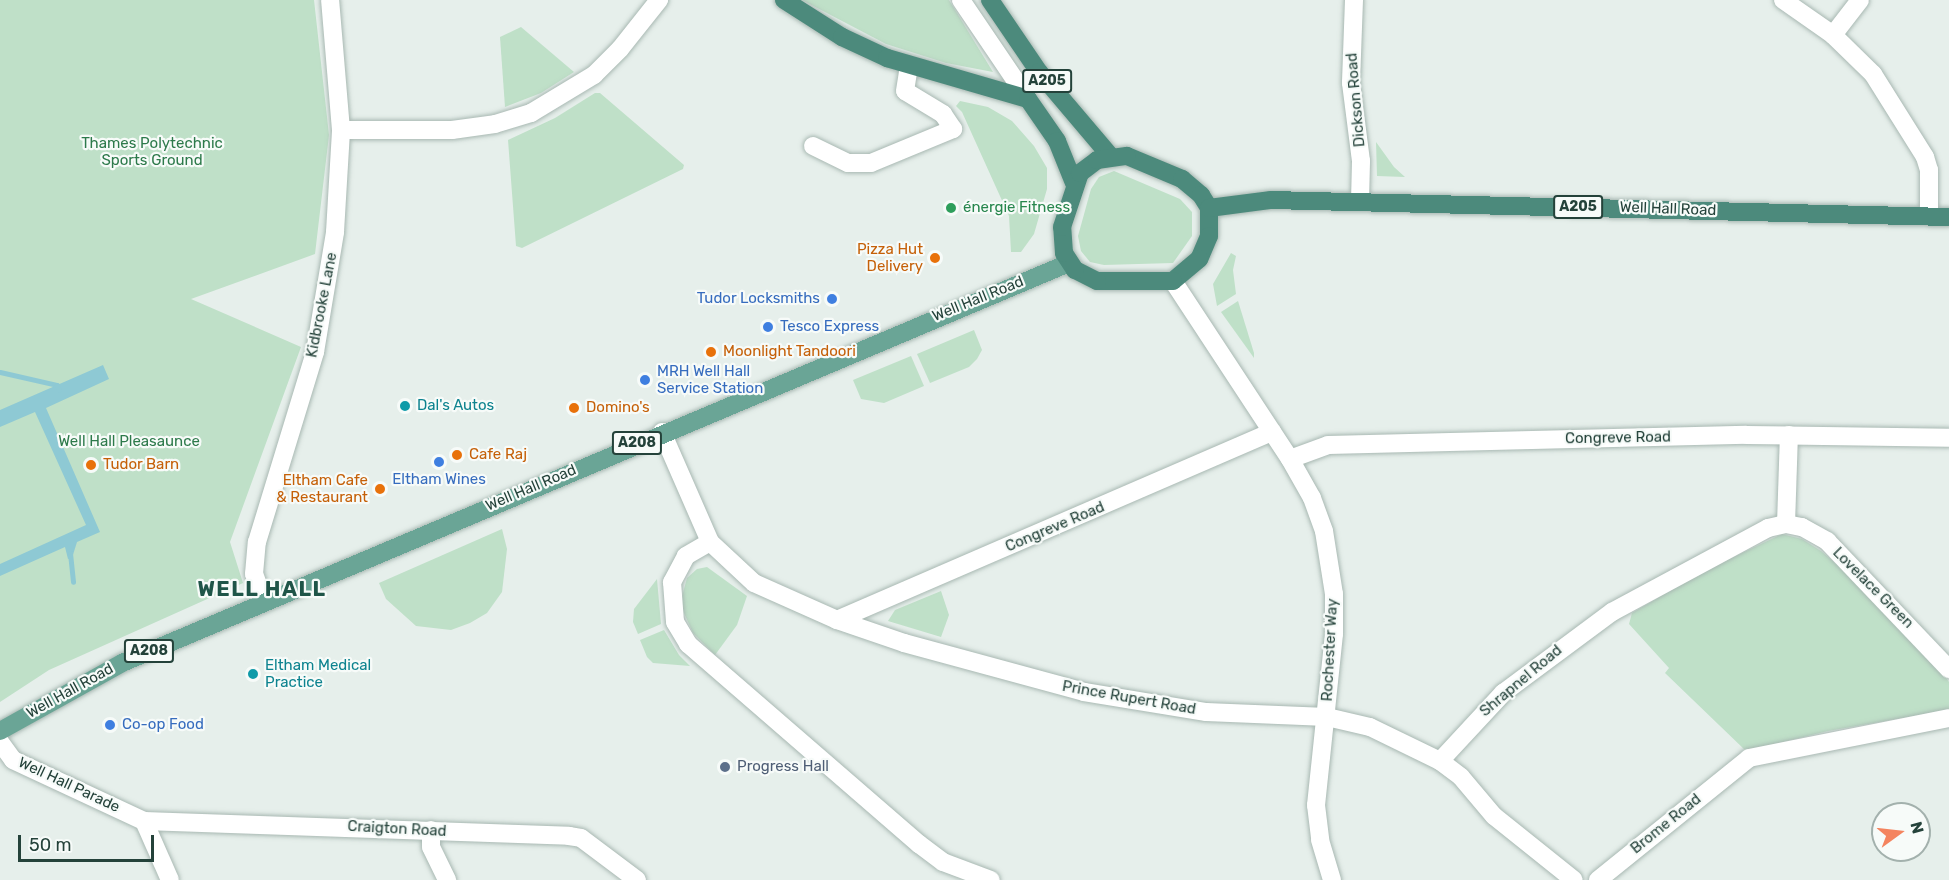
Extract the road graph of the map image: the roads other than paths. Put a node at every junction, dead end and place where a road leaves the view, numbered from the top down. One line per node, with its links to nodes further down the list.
1 (330, 0): 12 (street, Kidbrooke Lane)
2 (659, 0): 12 (street)
3 (784, 0): 10 (highway, A205)
4 (961, 0): 11 (street)
5 (990, 0): 14 (highway, A205)
6 (1354, 0): 16 (street, Dickson Road)
7 (1783, 0): 9 (street)
8 (1860, 0): 9 (street)
9 (1833, 35): 18 (street)
10 (909, 66): 11 (highway, A205); 13 (street)
11 (1028, 99): 15 (highway, A205)
12 (341, 129): 29 (street, Kidbrooke Lane)
13 (813, 146)
14 (1111, 157): 15 (highway); 17 (highway)
15 (1074, 183): 20 (highway)
16 (1360, 201): 17 (highway, Well Hall Road / A205); 18 (highway, Well Hall Road / A205)
17 (1209, 208): 21 (highway)
18 (1929, 216): 19 (highway, Well Hall Road / A205)
19 (1949, 217)
20 (1069, 263): 21 (highway); 22 (main road, Well Hall Road / A208)
21 (1173, 281): 23 (street, Rochester Way)
22 (662, 432): 28 (street, Prince Rupert Road); 29 (main road, Well Hall Road / A208)
23 (1272, 432): 26 (street, Rochester Way); 30 (street, Congreve Road)
24 (1789, 435): 25 (street, Congreve Road); 26 (street, Congreve Road); 27 (street)
25 (1949, 438)
26 (1290, 459): 32 (street, Rochester Way)
27 (1786, 524): 31 (street, Lovelace Green); 36 (street, Shrapnel Road)
28 (710, 542): 30 (street, Prince Rupert Road); 39 (street)
29 (264, 602): 34 (main road, Well Hall Road / A208)
30 (837, 620): 32 (street, Prince Rupert Road)
31 (1949, 669)
32 (1327, 717): 36 (street, Prince Rupert Road); 44 (street, Rochester Way)
33 (1949, 718): 46 (street, Brome Road)
34 (0, 731)
35 (0, 742): 37 (street, Well Hall Parade)
36 (1440, 761): 45 (street, Prince Rupert Road)
37 (144, 821): 38 (street, Craigton Road); 40 (street)
38 (431, 831): 41 (street); 42 (street, Craigton Road)
39 (972, 877): 43 (street)
40 (170, 880)
41 (447, 880)
42 (637, 880)
43 (991, 880)
44 (1332, 880)
45 (1574, 880)
46 (1598, 880)

